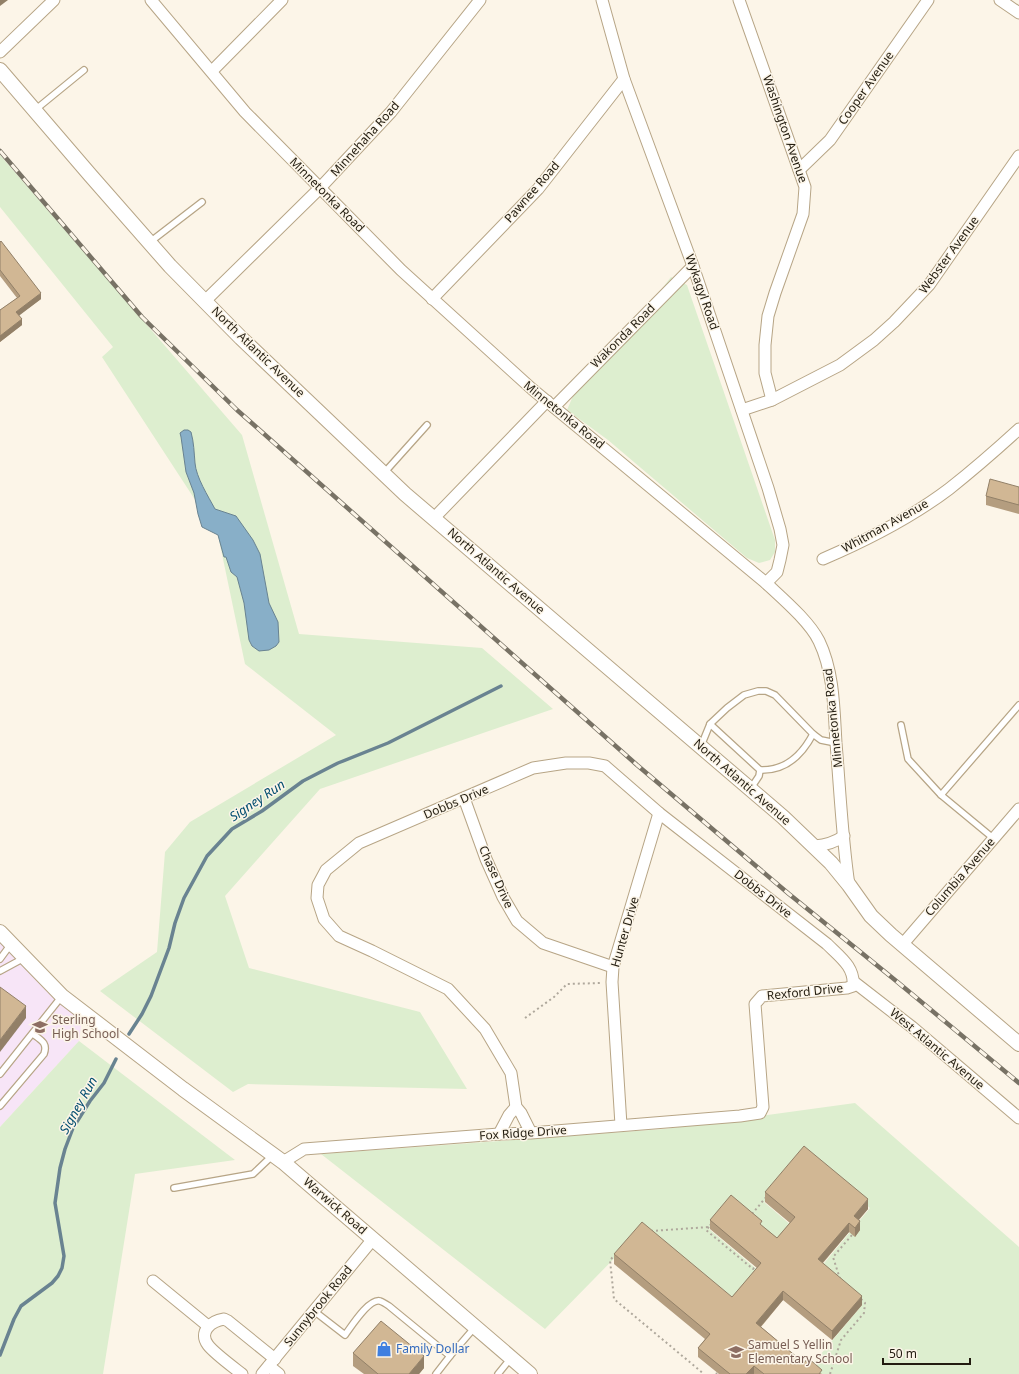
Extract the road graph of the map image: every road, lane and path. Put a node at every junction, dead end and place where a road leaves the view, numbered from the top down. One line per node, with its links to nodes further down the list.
1 (54, 0): 10 (street)
2 (151, 0): 13 (street, Minnetonka Road)
3 (282, 0): 13 (street)
4 (480, 0): 18 (street, Minnehaha Road)
5 (602, 0): 14 (street, Wykagyl Road)
6 (740, 0): 17 (street, Washington Avenue)
7 (928, 0): 17 (street, Cooper Avenue)
8 (1000, 0): 9 (street)
9 (1019, 13)
10 (0, 52)
11 (0, 70): 15 (street, North Atlantic Avenue)
12 (84, 70): 15 (lane)
13 (212, 71): 18 (street, Minnetonka Road)
14 (624, 79): 21 (street, Wykagyl Road); 22 (street, Pawnee Road)
15 (34, 110): 20 (street, North Atlantic Avenue)
16 (1019, 156): 24 (street, Webster Avenue)
17 (799, 170): 24 (street, Washington Avenue)
18 (320, 188): 22 (street, Minnetonka Road); 23 (street, Minnehaha Road)
19 (202, 202): 20 (lane)
20 (150, 242): 23 (street, North Atlantic Avenue)
21 (693, 266): 25 (street, Wakonda Road); 26 (street, Wykagyl Road)
22 (432, 299): 25 (street, Minnetonka Road)
23 (205, 301): 29 (street, North Atlantic Avenue)
24 (772, 400): 26 (street, Webster Avenue)
25 (551, 404): 30 (street, Wakonda Road); 32 (street, Minnetonka Road)
26 (742, 410): 32 (street, Wykagyl Road)
27 (427, 425): 29 (lane)
28 (1019, 430): 31 (street, Whitman Avenue)
29 (384, 473): 30 (street, North Atlantic Avenue)
30 (434, 518): 38 (street, North Atlantic Avenue)
31 (823, 559)
32 (766, 583): 37 (street, Minnetonka Road)
33 (1019, 705): 41 (lane)
34 (710, 724): 36 (lane); 38 (lane); 39 (lane)
35 (901, 725): 41 (lane)
36 (813, 734): 37 (lane); 39 (lane)
37 (836, 743): 45 (street, Minnetonka Road)
38 (701, 746): 40 (street, North Atlantic Avenue)
39 (760, 770): 40 (lane)
40 (751, 788): 47 (street, North Atlantic Avenue)
41 (941, 795): 46 (lane)
42 (464, 798): 44 (street, Dobbs Drive); 54 (street, Chase Drive); 64 (street, Dobbs Drive)
43 (1019, 809): 46 (street, Columbia Avenue)
44 (659, 814): 54 (street, Hunter Drive); 56 (street, Dobbs Drive)
45 (844, 836): 47 (street); 48 (street, Minnetonka Road)
46 (993, 838): 51 (street, Columbia Avenue)
47 (815, 846): 48 (street, North Atlantic Avenue)
48 (849, 885): 51 (street, North Atlantic Avenue)
49 (0, 932): 50 (street, Warwick Road)
50 (11, 944): 52 (street, Warwick Road); 53 (lane)
51 (902, 945): 61 (street, North Atlantic Avenue)
52 (25, 958): 55 (lane); 58 (street, Warwick Road)
53 (0, 959)
54 (614, 967): 57 (street, Hunter Drive)
55 (0, 971)
56 (853, 978): 65 (street, Rexford Drive); 66 (street, West Atlantic Avenue)
57 (612, 982): 59 (path); 67 (street, Hunter Drive)
58 (62, 996): 60 (lane); 70 (street, Warwick Road)
59 (525, 1018)
60 (33, 1034): 62 (lane); 63 (lane)
61 (1019, 1044)
62 (0, 1074)
63 (0, 1106)
64 (516, 1107): 68 (street, Dobbs Drive); 69 (street)
65 (763, 1107): 67 (street, Fox Ridge Drive)
66 (1019, 1118)
67 (621, 1126): 68 (street, Fox Ridge Drive)
68 (531, 1133): 69 (street, Fox Ridge Drive)
69 (499, 1134): 70 (street, Fox Ridge Drive)
70 (278, 1159): 71 (lane); 78 (street, Warwick Road)
71 (174, 1188)
72 (771, 1190): 73 (path)
73 (747, 1211)
74 (714, 1221): 75 (path)
75 (709, 1227): 76 (path); 80 (path)
76 (647, 1232)
77 (852, 1235): 82 (path)
78 (373, 1239): 84 (street, Sunnybrook Road); 86 (street, Warwick Road)
79 (620, 1249): 95 (path)
80 (758, 1263)
81 (153, 1281): 85 (street)
82 (841, 1283)
83 (859, 1298): 96 (path)
84 (314, 1311): 87 (lane); 89 (street, Sunnybrook Road)
85 (208, 1326): 89 (street); 90 (street)
86 (475, 1326): 87 (lane); 88 (street, Warwick Road)
87 (450, 1356): 92 (lane)
88 (511, 1358): 93 (lane); 94 (street, Warwick Road)
89 (269, 1366): 91 (street)
90 (242, 1374)
91 (279, 1374)
92 (436, 1374)
93 (498, 1374)
94 (530, 1374)
95 (704, 1374)
96 (830, 1374)

